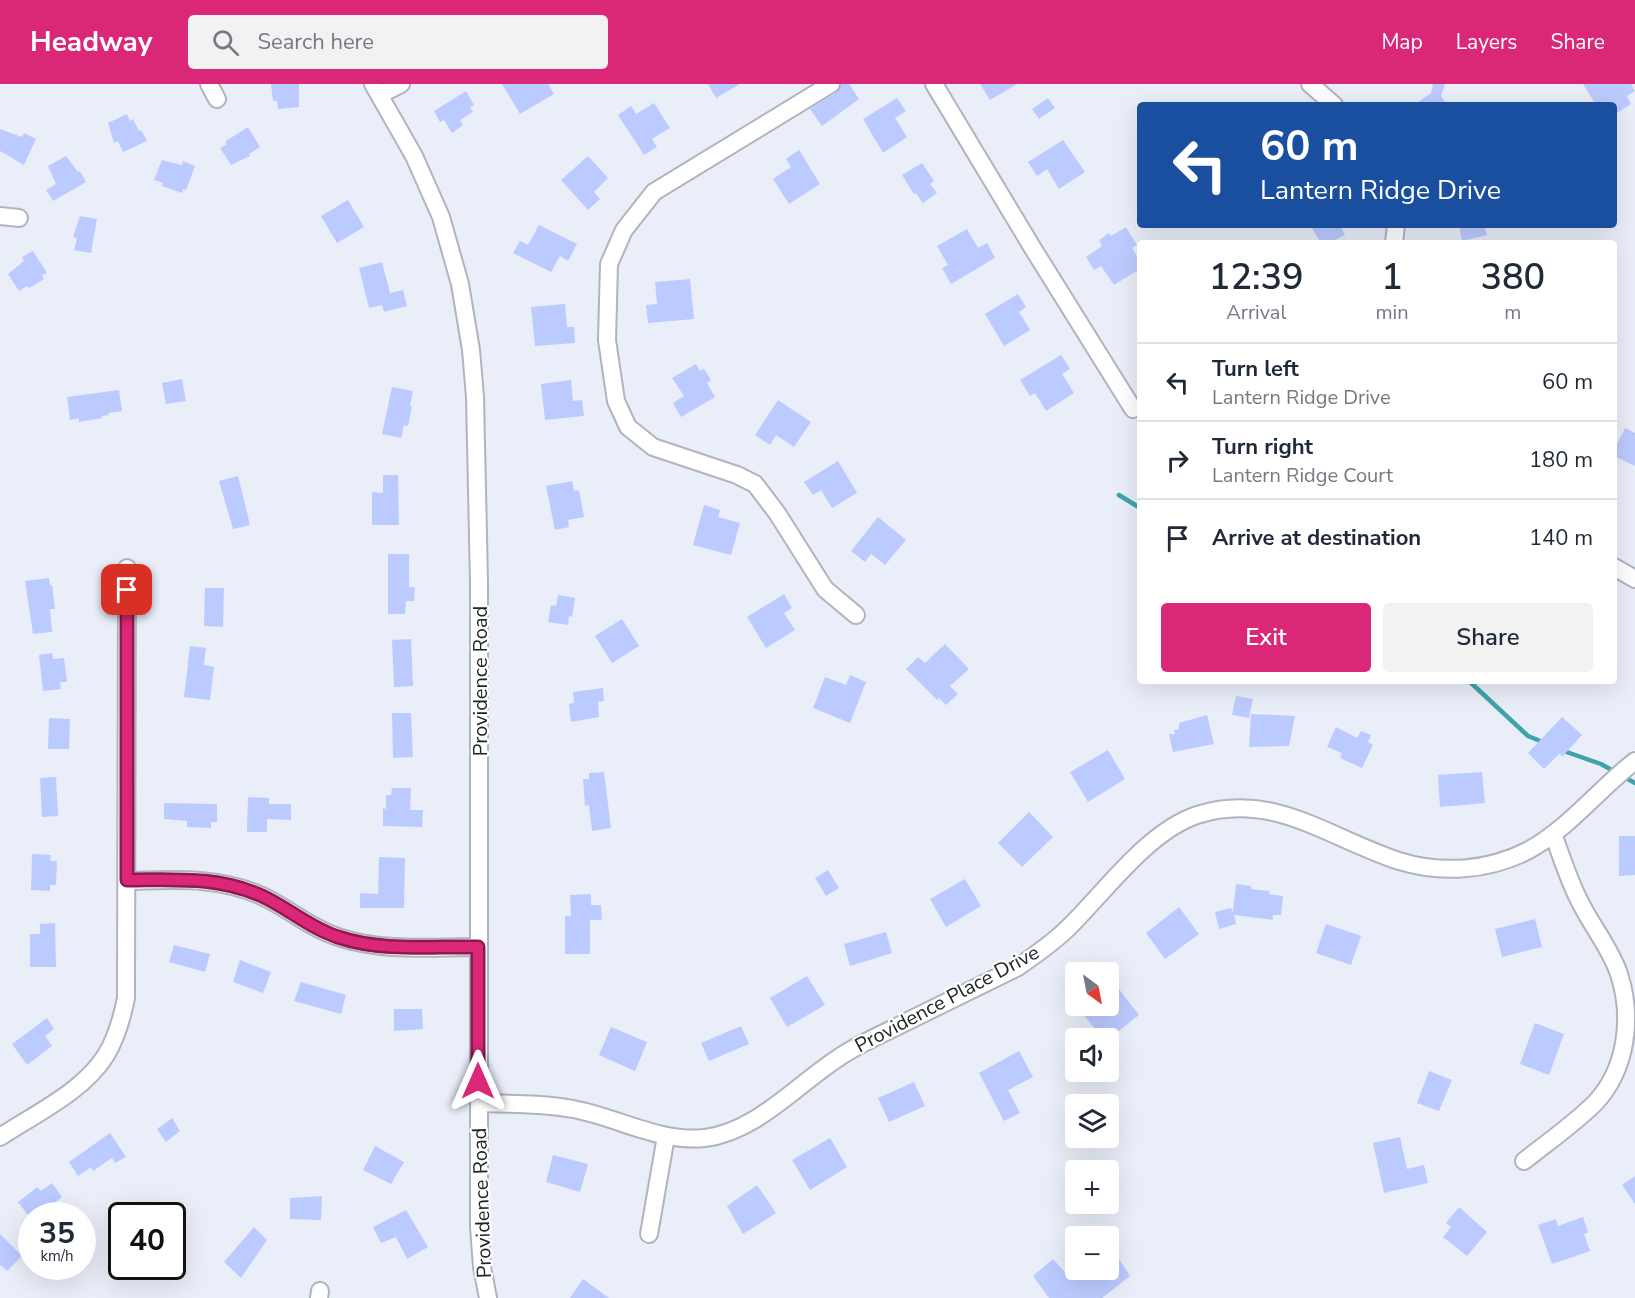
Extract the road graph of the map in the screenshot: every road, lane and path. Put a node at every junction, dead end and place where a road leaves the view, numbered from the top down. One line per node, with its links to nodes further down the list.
1 (401, 84): 5 (street)
2 (831, 84): 13 (street)
3 (934, 84): 9 (street)
4 (1310, 84): 6 (street)
5 (377, 89): 17 (street, Providence Road)
6 (1331, 102)
7 (0, 216): 8 (street)
8 (19, 218)
9 (1133, 408)
10 (127, 568): 16 (street)
11 (1617, 569): 12 (street)
12 (1635, 579)
13 (856, 615)
14 (1635, 761): 15 (street, Providence Place Drive)
15 (1553, 834): 19 (street, Providence Place Drive); 21 (street)
16 (127, 880): 17 (street); 20 (street)
17 (478, 947): 18 (street, Providence Road)
18 (478, 1103): 19 (street, Providence Place Drive); 23 (street, Providence Road)
19 (666, 1136): 22 (street)
20 (0, 1137)
21 (1524, 1161)
22 (649, 1234)
23 (488, 1298)

